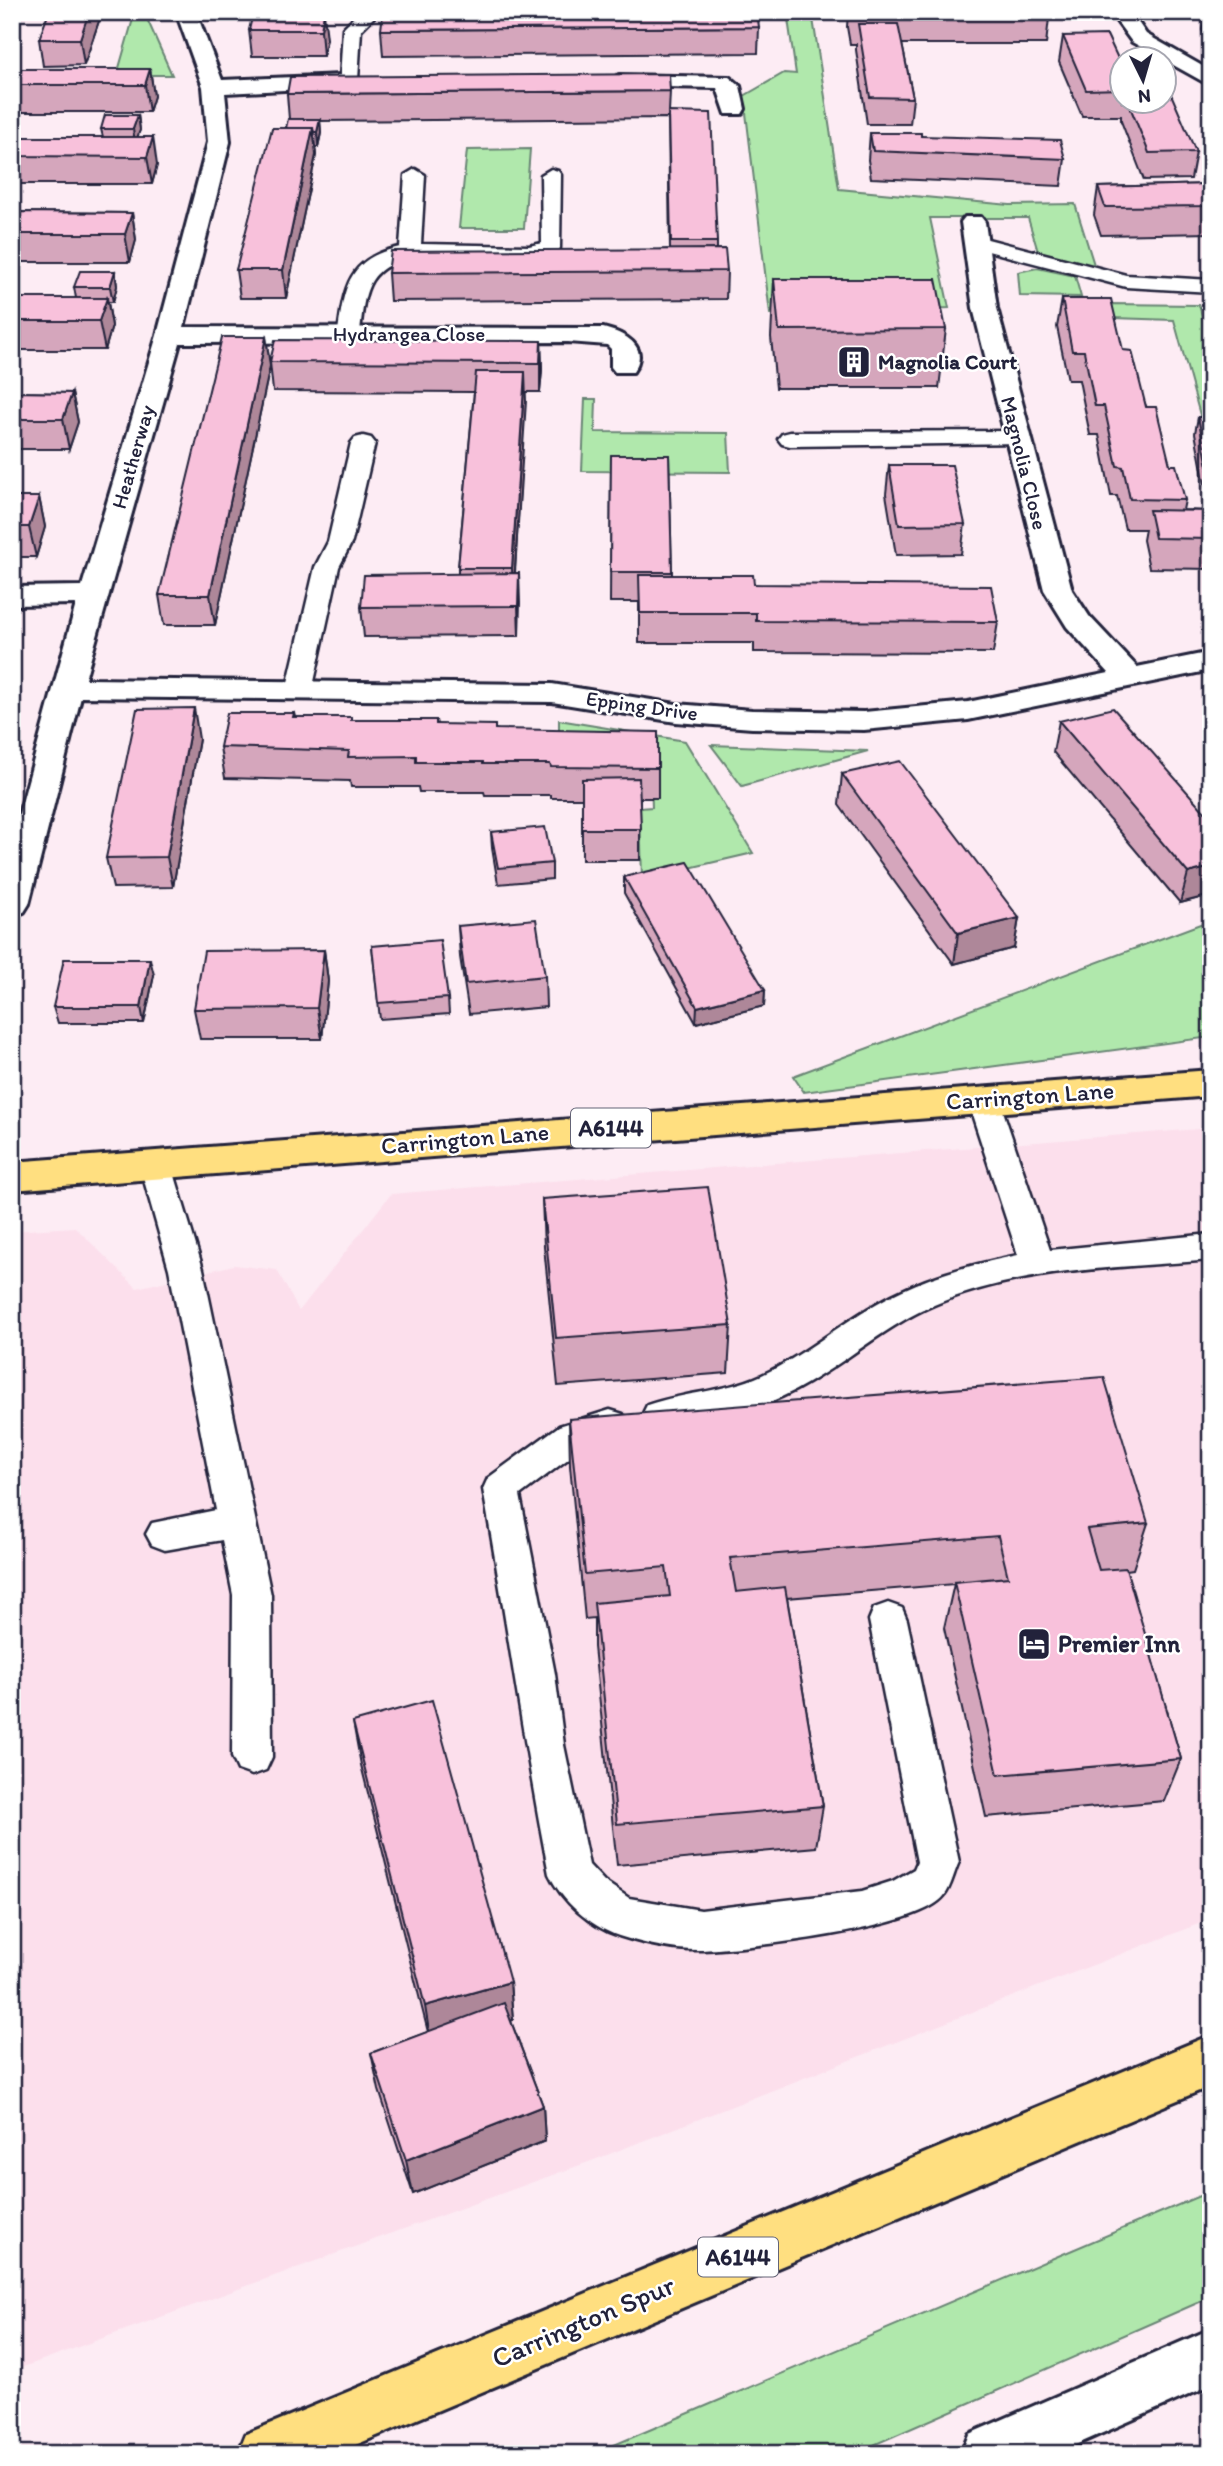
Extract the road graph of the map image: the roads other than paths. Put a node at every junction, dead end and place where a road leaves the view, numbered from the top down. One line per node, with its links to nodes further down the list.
1 (186, 12): 8 (street, Heatherway)
2 (370, 12): 4 (lane)
3 (1120, 12): 6 (street)
4 (349, 80): 5 (street); 8 (street)
5 (376, 80)
6 (1211, 80)
7 (597, 81): 9 (street)
8 (214, 87): 16 (street, Heatherway)
9 (734, 109)
10 (415, 175): 13 (lane)
11 (551, 175): 13 (lane)
12 (974, 232): 14 (lane); 18 (street, Magnolia Close)
13 (410, 251): 15 (lane)
14 (1211, 286)
15 (349, 333): 16 (street, Hydrangea Close); 17 (street, Hydrangea Close)
16 (170, 335): 21 (street, Heatherway)
17 (624, 366)
18 (1017, 438): 19 (lane); 24 (street, Magnolia Close)
19 (790, 439)
20 (363, 443): 26 (lane)
21 (94, 595): 22 (street); 25 (street, Heatherway)
22 (12, 596)
23 (1211, 661): 24 (street, Epping Drive)
24 (1130, 678): 26 (street, Epping Drive)
25 (68, 688): 26 (street, Epping Drive); 27 (street, Heatherway)
26 (299, 691)
27 (12, 904)
28 (1211, 1083): 29 (main road, Carrington Lane / A6144)
29 (983, 1100): 30 (main road, Carrington Lane / A6144); 33 (lane)
30 (156, 1166): 31 (main road, Carrington Lane / A6144); 34 (lane)
31 (12, 1176)
32 (1211, 1247): 33 (lane)
33 (1038, 1265): 36 (lane)
34 (237, 1522): 35 (lane); 37 (lane)
35 (165, 1534)
36 (888, 1620)
37 (252, 1757)
38 (1211, 2060): 40 (main road, Carrington Spur / A6144)
39 (1211, 2357): 41 (street)
40 (265, 2454)
41 (989, 2454)

